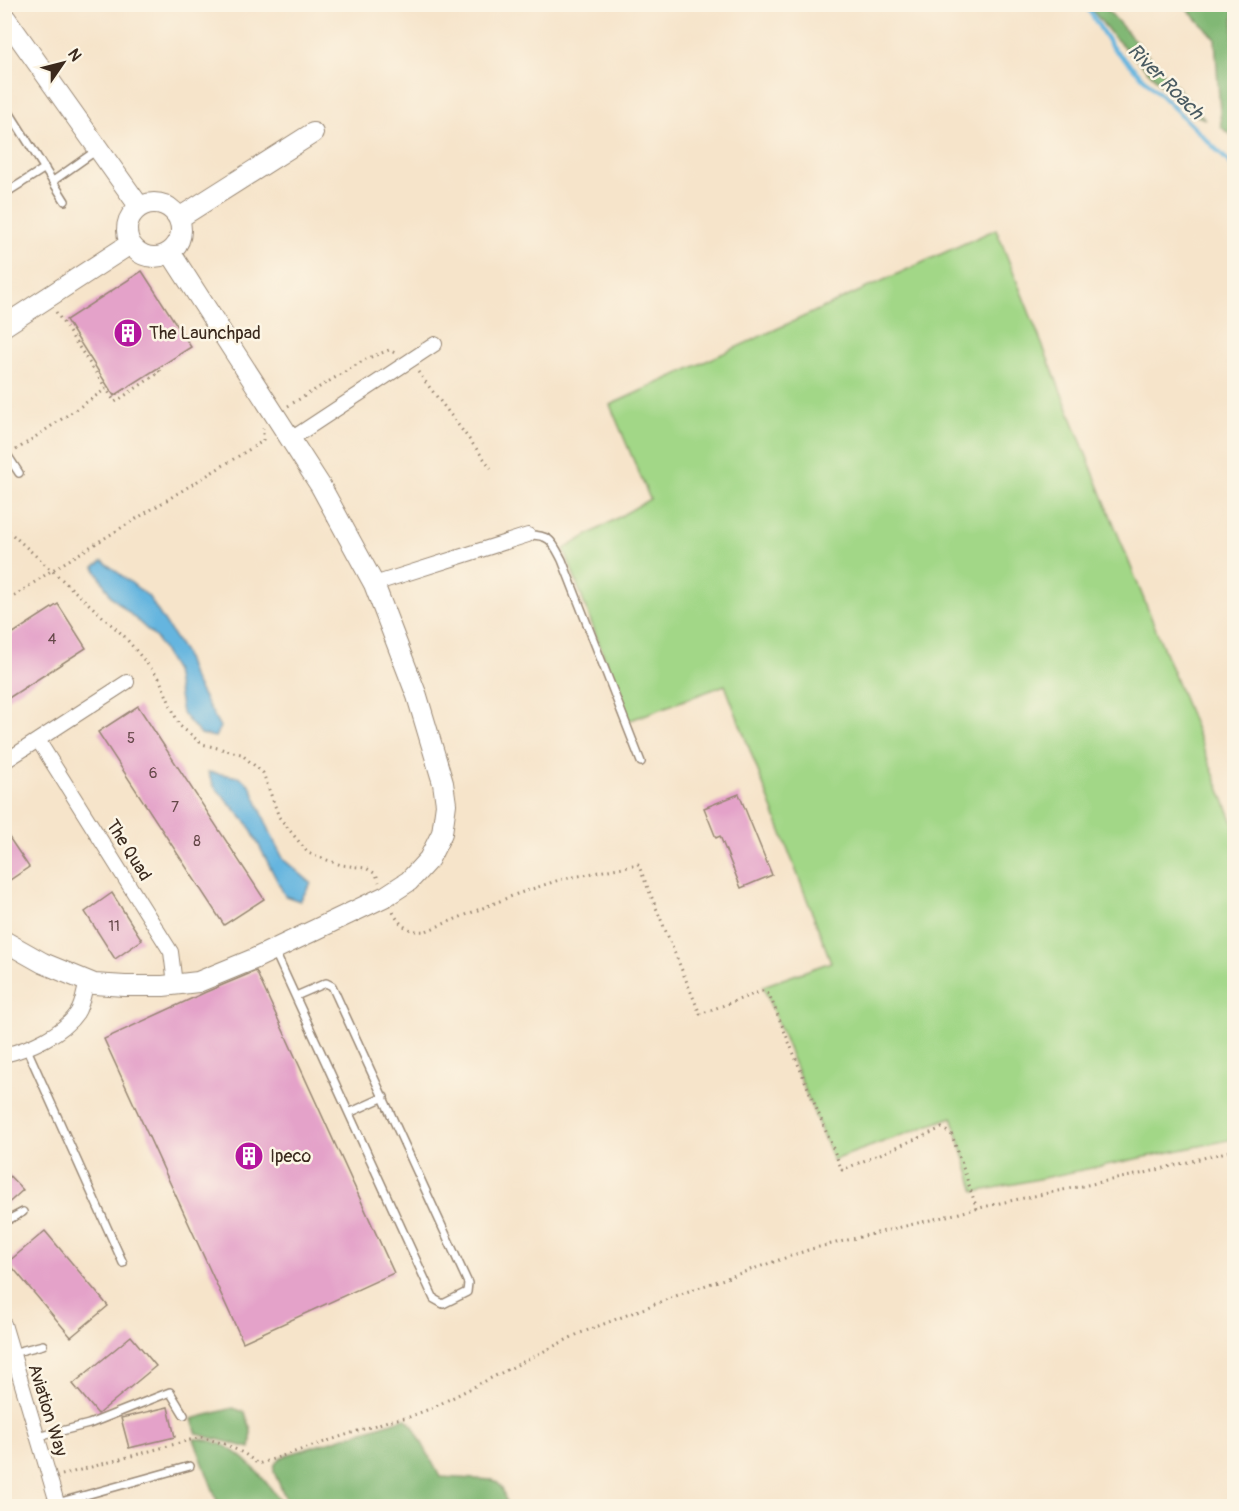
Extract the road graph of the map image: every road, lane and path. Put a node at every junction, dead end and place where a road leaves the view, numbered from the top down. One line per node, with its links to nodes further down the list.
1 (4, 16): 4 (street)
2 (4, 104): 5 (lane)
3 (314, 133): 10 (street)
4 (99, 149): 6 (lane); 9 (street)
5 (45, 168): 6 (lane); 7 (lane)
6 (53, 181): 8 (lane)
7 (4, 194)
8 (64, 201)
9 (139, 207): 10 (street); 11 (street)
10 (179, 218): 12 (street)
11 (130, 243): 12 (street); 13 (street)
12 (170, 252): 18 (street)
13 (46, 298): 14 (street); 17 (path)
14 (4, 326)
15 (435, 344): 18 (street)
16 (158, 368): 17 (path)
17 (106, 388): 19 (path)
18 (291, 440): 24 (street)
19 (6, 453): 20 (lane)
20 (19, 473)
21 (4, 527): 23 (path)
22 (528, 536): 24 (street); 29 (lane)
23 (51, 571): 25 (path); 30 (path)
24 (374, 584): 30 (street)
25 (4, 603)
26 (128, 681): 27 (street)
27 (38, 740): 28 (street); 34 (street, The Quad)
28 (4, 762)
29 (641, 762)
30 (386, 896): 32 (street); 41 (path)
31 (4, 941): 33 (street)
32 (274, 950): 34 (street); 35 (lane)
33 (87, 981): 34 (street); 36 (street)
34 (175, 984)
35 (296, 996): 38 (lane); 39 (lane)
36 (26, 1047): 37 (street); 44 (lane)
37 (4, 1055)
38 (384, 1098): 39 (lane); 39 (lane)
39 (349, 1113)
40 (1234, 1150): 41 (path)
41 (977, 1209): 51 (path)
42 (23, 1212): 43 (lane)
43 (4, 1222)
44 (123, 1263)
45 (4, 1324): 47 (street, Aviation Way)
46 (43, 1345): 47 (lane)
47 (12, 1353): 49 (street, Aviation Way)
48 (184, 1415): 49 (lane)
49 (38, 1437): 51 (street, Aviation Way)
50 (190, 1466): 52 (lane)
51 (50, 1479): 52 (street, Aviation Way)
52 (57, 1505)

